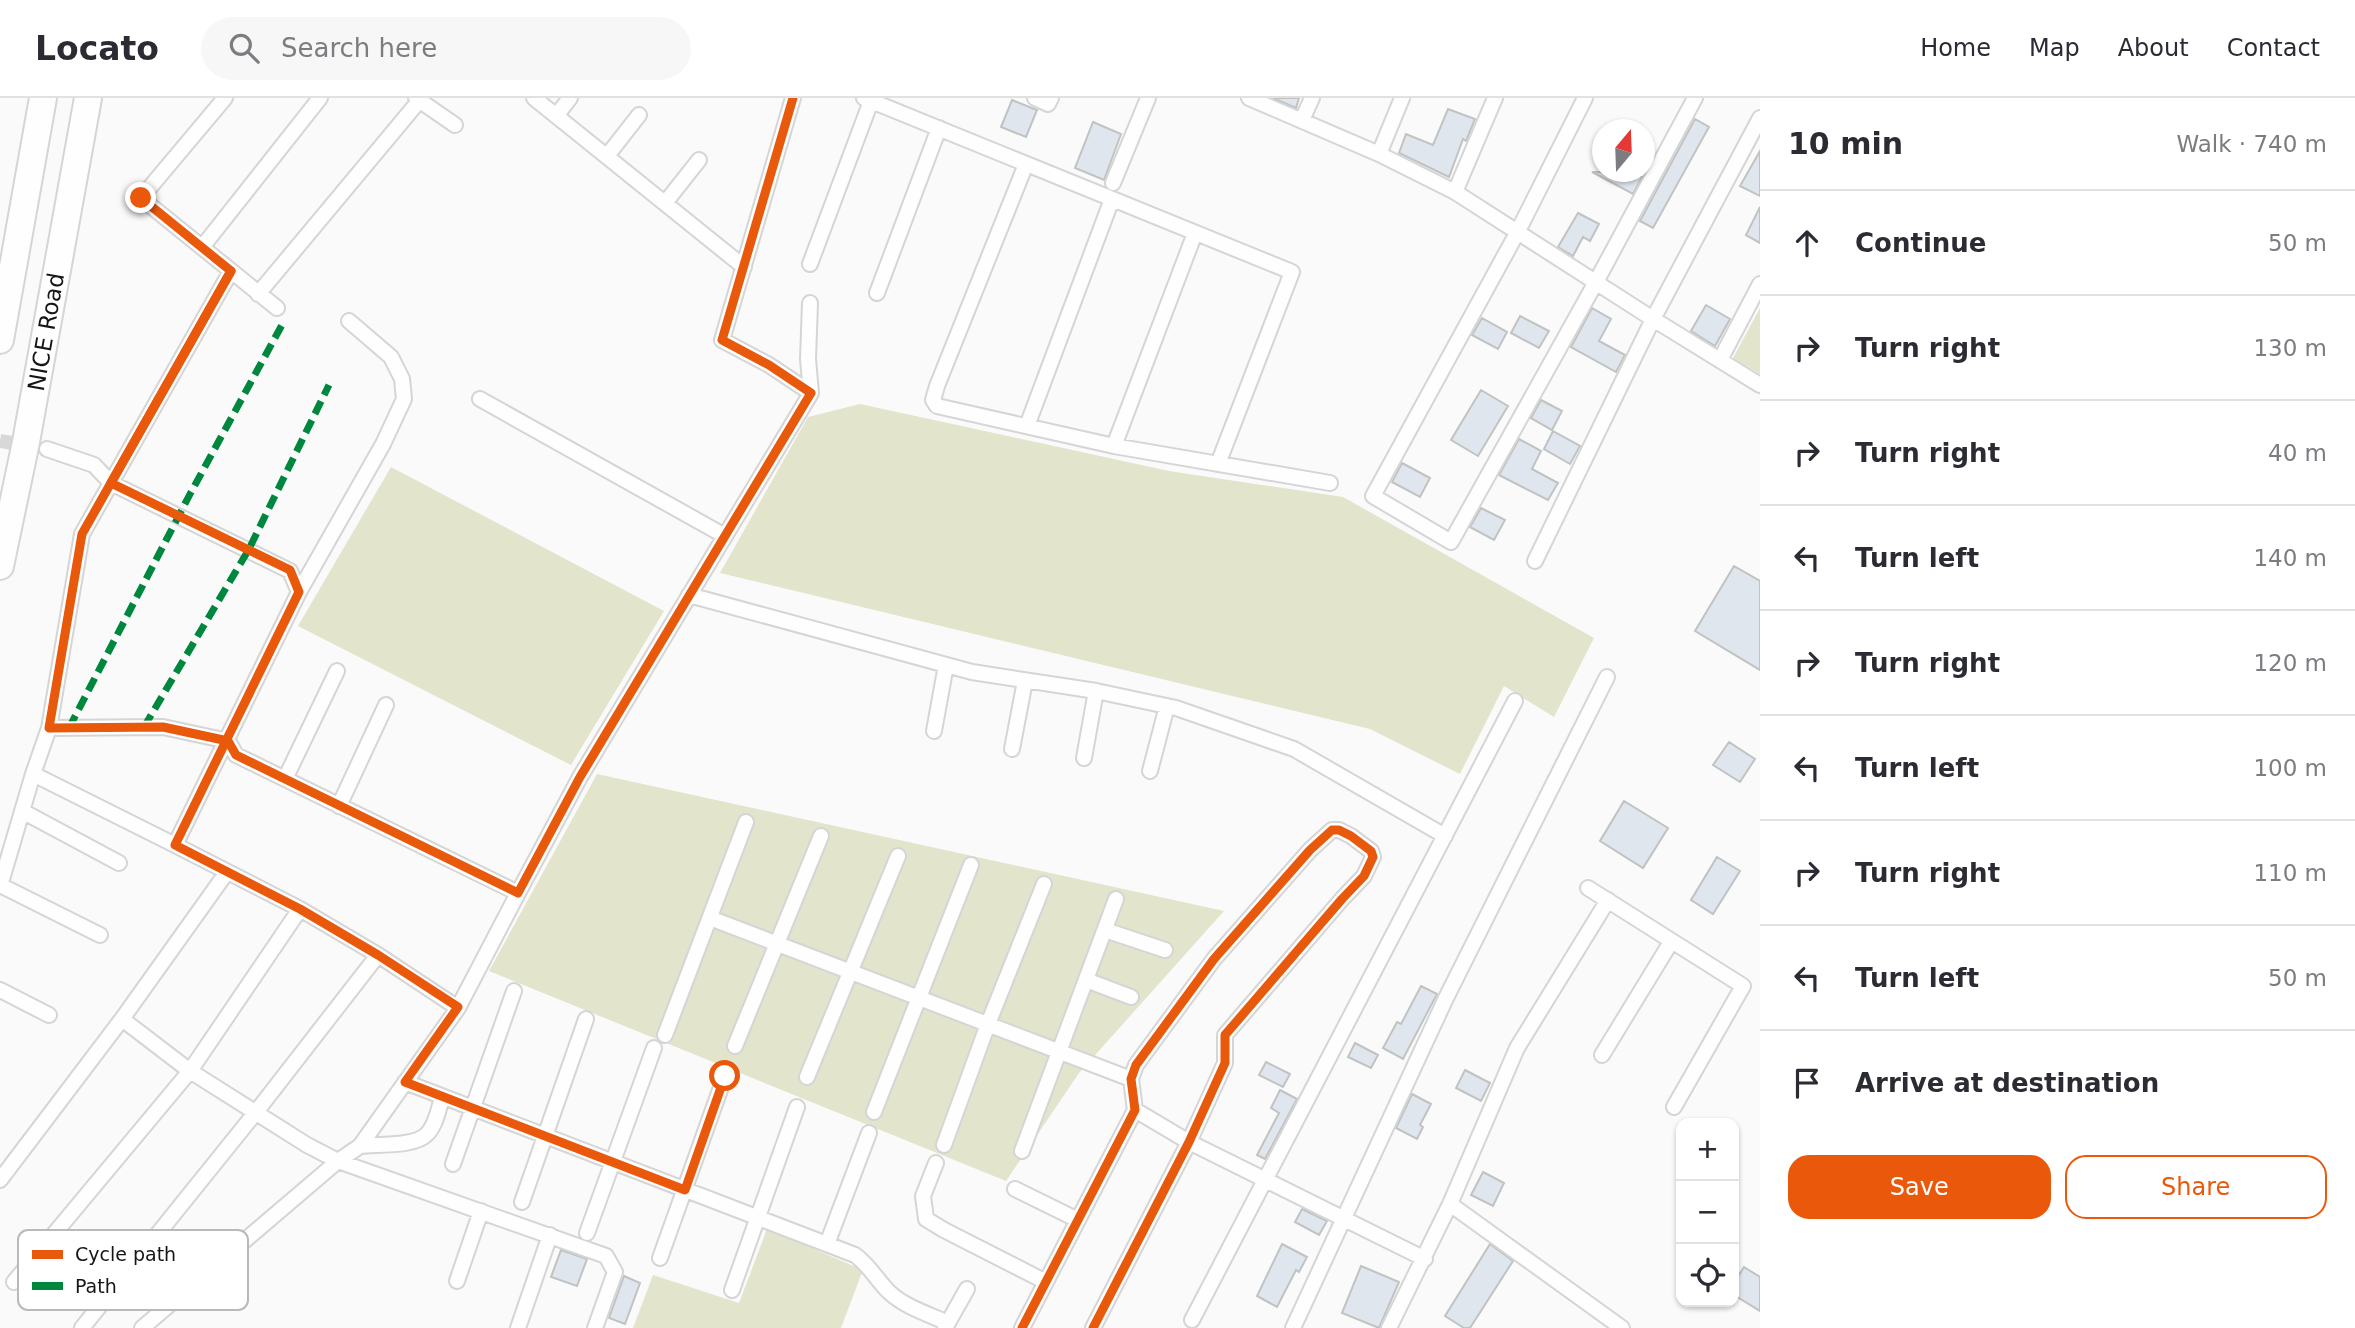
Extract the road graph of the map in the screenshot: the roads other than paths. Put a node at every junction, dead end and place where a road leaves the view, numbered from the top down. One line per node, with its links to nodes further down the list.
1 (43, 98): 47 (highway, NICE Road)
2 (88, 98): 60 (highway, NICE Road)
3 (225, 98): 35 (street)
4 (320, 98): 35 (street)
5 (534, 98): 20 (street)
6 (570, 98): 20 (street)
7 (793, 98): 37 (street)
8 (1035, 98): 9 (street)
9 (1051, 98)
10 (1147, 98): 29 (street)
11 (1249, 98): 22 (street)
12 (1312, 98): 22 (street)
13 (1402, 98): 25 (street)
14 (1495, 98): 30 (street)
15 (1585, 98): 34 (street)
16 (1695, 98): 39 (street)
17 (417, 99): 23 (street); 42 (street)
18 (867, 99): 24 (street); 36 (street)
19 (639, 115): 26 (street)
20 (556, 116): 26 (street)
21 (1760, 118): 45 (street)
22 (1302, 120): 25 (street)
23 (455, 125)
24 (939, 128): 28 (street); 41 (street)
25 (1379, 154): 30 (street)
26 (607, 156): 32 (street)
27 (699, 160): 32 (street)
28 (1026, 164): 31 (street); 52 (street)
29 (1113, 183)
30 (1455, 192): 34 (street)
31 (1112, 199): 33 (street); 52 (street)
32 (665, 203): 37 (street)
33 (1195, 233): 53 (street); 55 (street)
34 (1517, 233): 39 (street); 39 (street)
35 (203, 246): 38 (street)
36 (810, 264)
37 (744, 267): 50 (street)
38 (231, 271): 42 (street); 56 (street)
39 (1596, 282): 45 (street)
40 (1760, 284): 48 (street)
41 (877, 293)
42 (258, 294): 44 (street)
43 (810, 303): 50 (street)
44 (277, 308)
45 (1653, 319): 48 (street); 59 (street)
46 (349, 321): 61 (street)
47 (0, 340)
48 (1720, 360): 49 (street)
49 (1760, 385)
50 (811, 393): 58 (street)
51 (480, 399): 58 (street)
52 (1027, 426): 53 (street)
53 (1114, 446): 55 (street)
54 (47, 449): 56 (street)
55 (1218, 464): 57 (street)
56 (111, 483): 61 (street); 71 (street)
57 (1330, 483)
58 (725, 536): 62 (street)
59 (1535, 561)
60 (0, 566)
61 (299, 592): 73 (street)
62 (689, 595): 63 (street); 92 (street)
63 (946, 665): 66 (street); 72 (street)
64 (337, 671): 78 (street)
65 (1607, 677): 150 (street)
66 (1026, 681): 67 (street); 74 (street)
67 (1096, 691): 70 (street); 75 (street)
68 (1515, 701): 83 (street)
69 (386, 705): 79 (street)
70 (1167, 706): 76 (street); 83 (street)
71 (49, 728): 73 (street); 77 (street)
72 (934, 731)
73 (228, 741): 78 (street); 84 (street)
74 (1012, 749)
75 (1084, 758)
76 (1150, 771)
77 (33, 774): 80 (street); 84 (street)
78 (285, 779): 79 (street)
79 (339, 806): 92 (street)
80 (22, 811): 86 (street); 90 (street)
81 (746, 822): 96 (street)
82 (821, 836): 100 (street)
83 (1445, 836): 142 (street)
84 (175, 845): 88 (street)
85 (898, 856): 103 (street)
86 (119, 863)
87 (971, 865): 108 (street)
88 (227, 872): 95 (street); 111 (street)
89 (1044, 884): 113 (street)
90 (0, 886): 98 (street)
91 (1588, 888): 94 (street)
92 (518, 894): 109 (street)
93 (1116, 900): 97 (street)
94 (1608, 900): 99 (street); 146 (street)
95 (300, 909): 102 (street); 119 (street)
96 (710, 918): 100 (street); 114 (street)
97 (1105, 930): 101 (street); 104 (street)
98 (100, 935)
99 (1671, 942): 118 (street); 126 (street)
100 (777, 943): 103 (street); 115 (street)
101 (1165, 950)
102 (378, 955): 109 (street); 129 (street)
103 (850, 973): 108 (street); 121 (street)
104 (1086, 980): 107 (street); 117 (street)
105 (0, 990): 110 (street)
106 (514, 991): 127 (street)
107 (1131, 997)
108 (920, 998): 113 (street); 130 (street)
109 (458, 1007): 123 (street)
110 (49, 1015)
111 (122, 1019): 119 (street); 141 (street)
112 (586, 1019): 132 (street)
113 (988, 1024): 117 (street); 134 (street)
114 (665, 1035)
115 (736, 1046)
116 (654, 1048): 138 (street)
117 (1060, 1051): 122 (street); 136 (street)
118 (1602, 1055)
119 (190, 1071): 129 (street); 151 (street)
120 (725, 1076): 144 (street)
121 (807, 1077)
122 (1130, 1079): 128 (street); 133 (street)
123 (405, 1082): 124 (street); 135 (street)
124 (442, 1097): 127 (street); 135 (street)
125 (797, 1107): 148 (street)
126 (1674, 1107)
127 (473, 1108): 132 (street); 140 (street)
128 (1135, 1110): 133 (street); 149 (street)
129 (256, 1112): 137 (street); 152 (street)
130 (874, 1112)
131 (869, 1133): 156 (street)
132 (545, 1136): 138 (street); 145 (street)
133 (1189, 1142): 142 (street); 174 (street)
134 (944, 1145)
135 (360, 1146): 137 (street)
136 (1023, 1151)
137 (338, 1161): 147 (street); 155 (street)
138 (613, 1162): 144 (street); 153 (street)
139 (936, 1163): 162 (street)
140 (453, 1164)
141 (0, 1180)
142 (1265, 1180): 150 (street); 167 (street)
143 (1015, 1189): 149 (street)
144 (685, 1190): 148 (street); 157 (street)
145 (522, 1202)
146 (1450, 1204): 158 (street); 177 (street)
147 (481, 1211): 154 (street); 160 (street)
148 (758, 1218): 156 (street); 164 (street)
149 (1078, 1220): 162 (street)
150 (1343, 1220): 158 (street); 175 (street)
151 (57, 1230)
152 (161, 1230)
153 (587, 1233)
154 (550, 1235): 171 (street); 172 (street)
155 (248, 1238)
156 (827, 1244): 168 (street)
157 (660, 1258)
158 (1425, 1259): 176 (street)
159 (18, 1277): 161 (street)
160 (457, 1281)
161 (14, 1282)
162 (1046, 1282): 173 (street)
163 (967, 1289): 168 (street)
164 (732, 1290)
165 (96, 1310): 169 (street)
166 (163, 1310): 170 (street)
167 (1192, 1320)
168 (946, 1326)
169 (82, 1328)
170 (142, 1328)
171 (518, 1328)
172 (595, 1328)
173 (1022, 1328)
174 (1093, 1328)
175 (1293, 1328)
176 (1389, 1328)
177 (1622, 1328)

